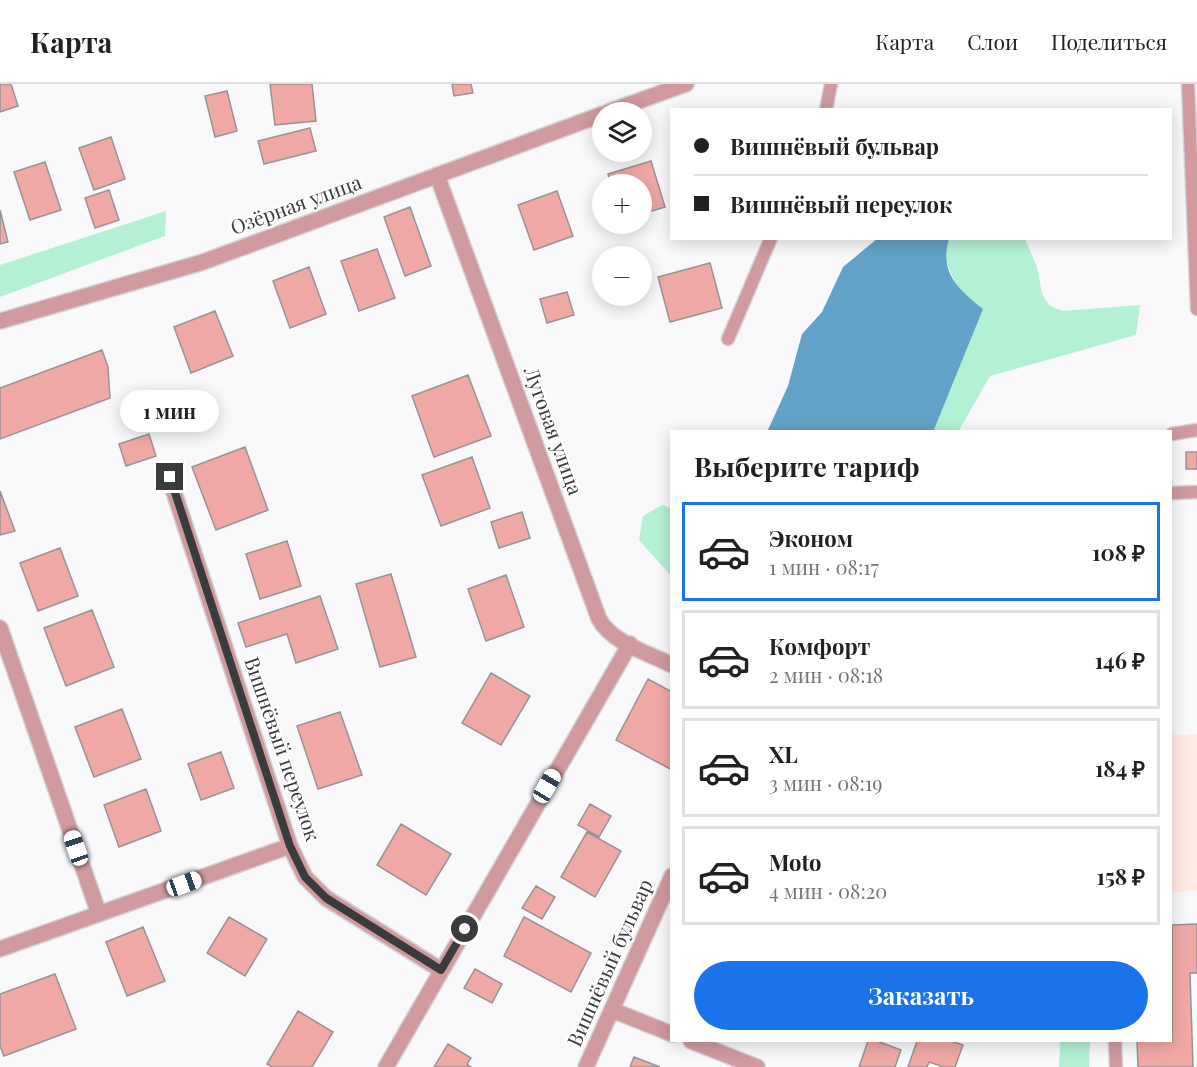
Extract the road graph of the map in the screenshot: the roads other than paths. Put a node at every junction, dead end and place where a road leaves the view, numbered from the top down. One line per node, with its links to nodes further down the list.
1 (686, 84): 4 (street)
2 (831, 84): 5 (lane)
3 (1188, 84): 9 (lane)
4 (636, 102)
5 (826, 108)
6 (592, 118): 7 (street, Озёрная улица)
7 (437, 175): 10 (street, Озёрная улица); 18 (street, Луговая улица)
8 (770, 240): 11 (lane)
9 (1197, 309)
10 (0, 321)
11 (728, 339)
12 (1197, 430): 13 (lane)
13 (1172, 434)
14 (170, 477): 20 (street, Вишнёвый переулок)
15 (1197, 492): 16 (lane)
16 (1172, 493)
17 (0, 628): 22 (street)
18 (630, 644): 19 (street, Луговая улица); 24 (street)
19 (670, 665)
20 (290, 846): 22 (street); 24 (street, Вишнёвый переулок)
21 (670, 880): 25 (street, Вишнёвый бульвар)
22 (99, 914): 23 (street)
23 (0, 950)
24 (441, 970): 29 (street)
25 (612, 1010): 26 (street); 30 (street, Вишнёвый бульвар)
26 (670, 1033)
27 (694, 1042): 31 (street)
28 (1115, 1042): 32 (lane)
29 (386, 1067)
30 (586, 1067)
31 (757, 1067)
32 (1116, 1067)

